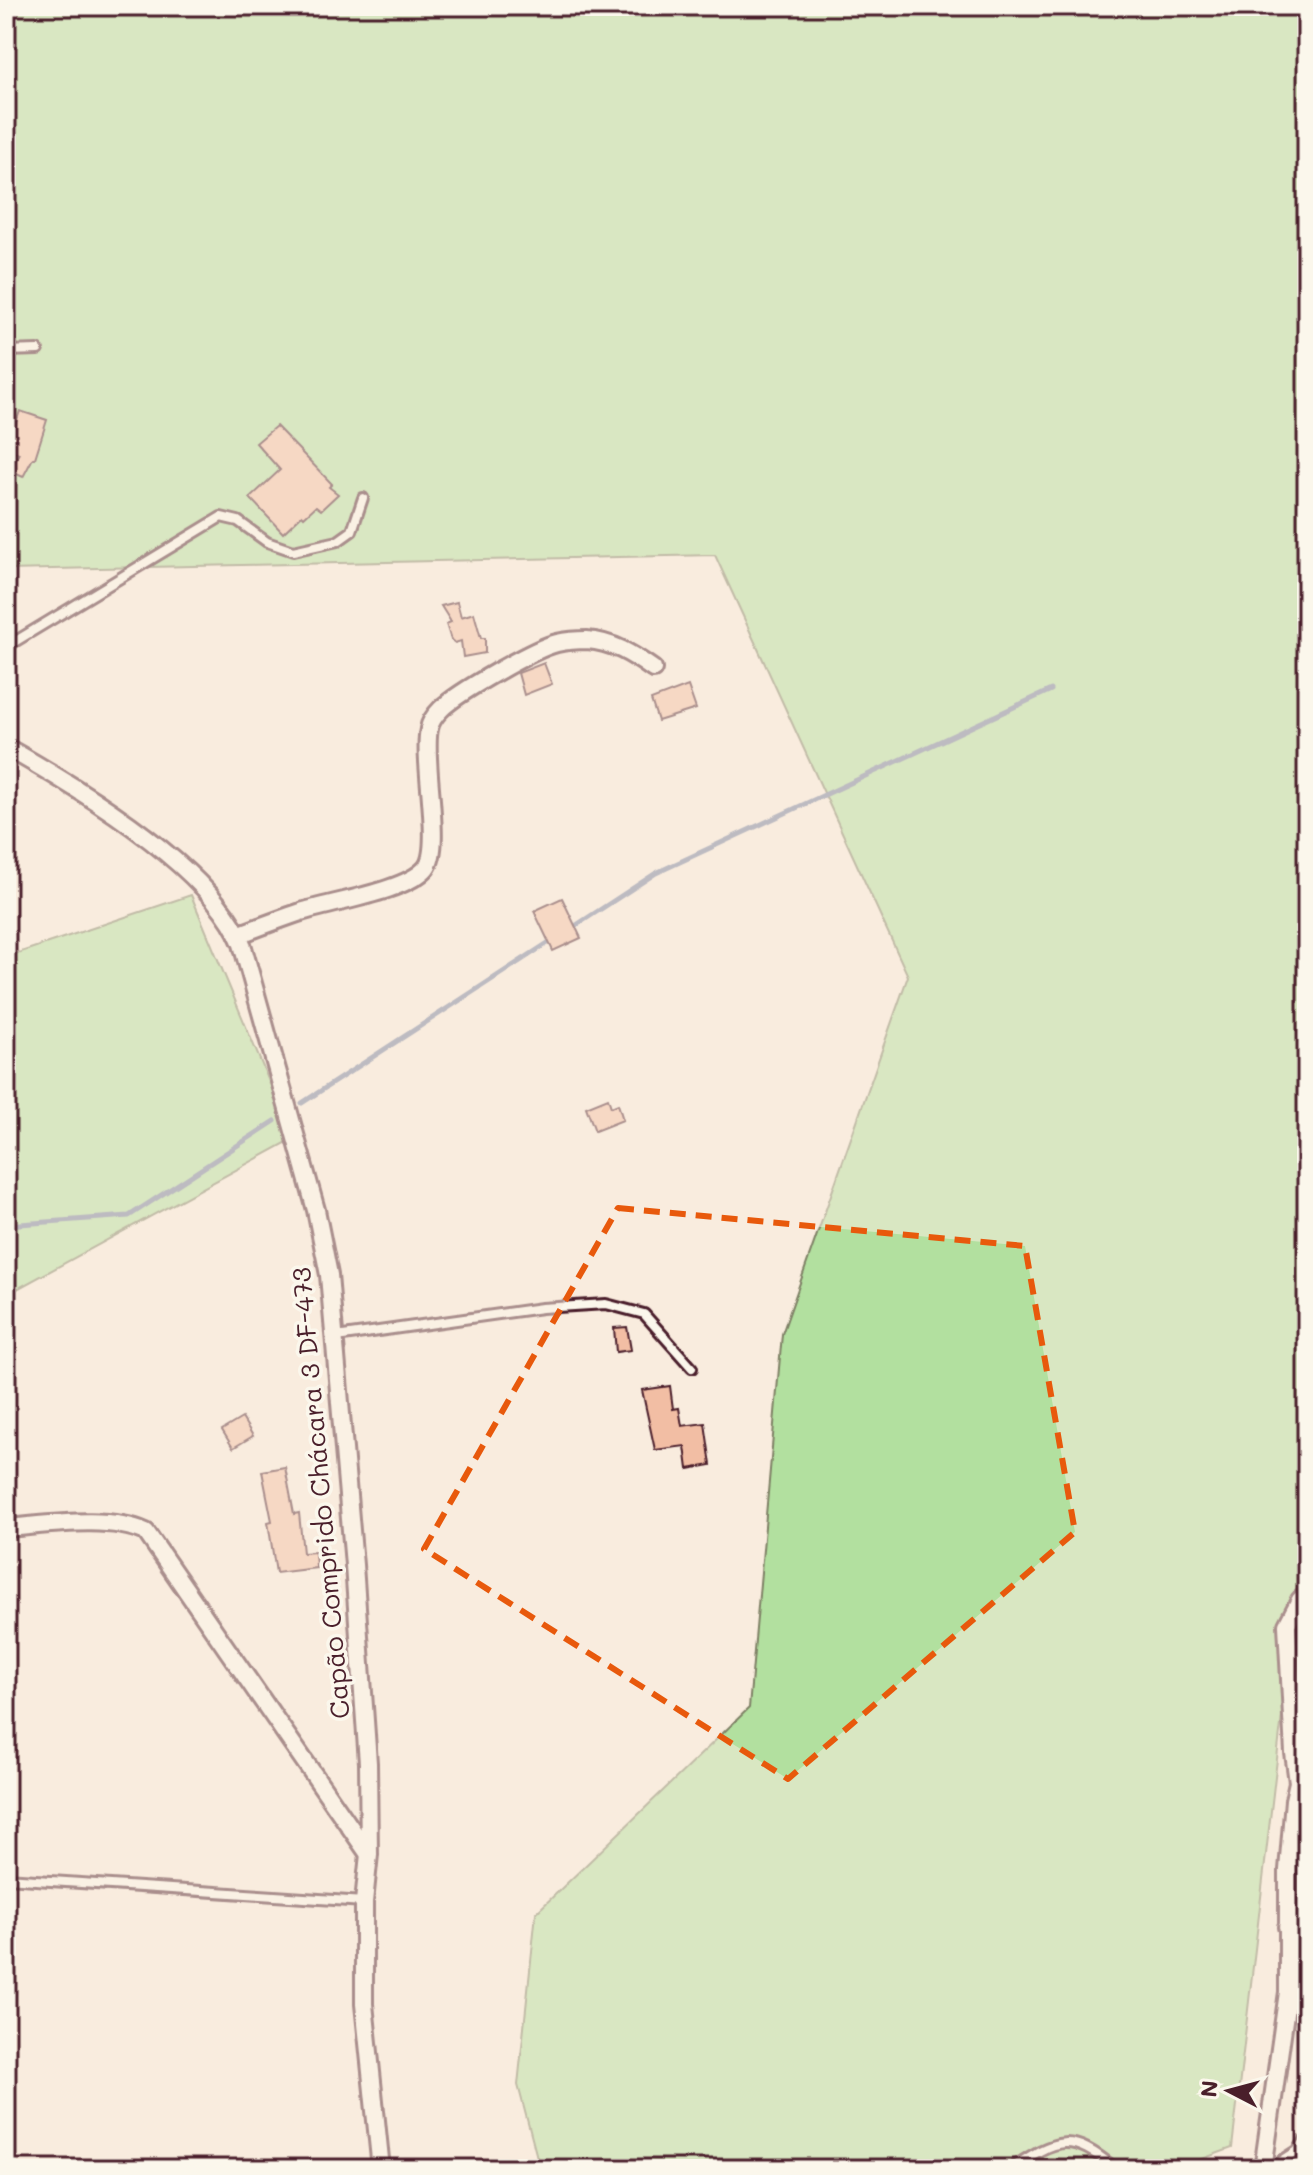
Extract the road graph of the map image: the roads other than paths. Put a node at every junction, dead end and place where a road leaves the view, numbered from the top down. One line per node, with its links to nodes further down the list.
1 (38, 350): 2 (lane)
2 (6, 351)
3 (363, 498): 4 (lane)
4 (6, 647)
5 (653, 669): 7 (street)
6 (6, 747): 7 (street, Capão Comprido Chácara 3 DF-473)
7 (238, 935): 8 (street, Capão Comprido Chácara 3 DF-473)
8 (336, 1337): 9 (lane); 13 (street, Capão Comprido Chácara 3 DF-473)
9 (692, 1368)
10 (6, 1528): 13 (street)
11 (1307, 1594): 12 (street)
12 (1303, 1778): 17 (street)
13 (369, 1854): 15 (street, Capão Comprido Chácara 3 DF-473)
14 (6, 1878): 15 (lane)
15 (364, 1902): 19 (street, Capão Comprido Chácara 3 DF-473)
16 (1307, 1923): 17 (street)
17 (1287, 1927): 22 (street)
18 (1307, 2138): 22 (lane)
19 (381, 2169)
20 (1010, 2169): 21 (lane)
21 (1116, 2169)
22 (1266, 2169)

